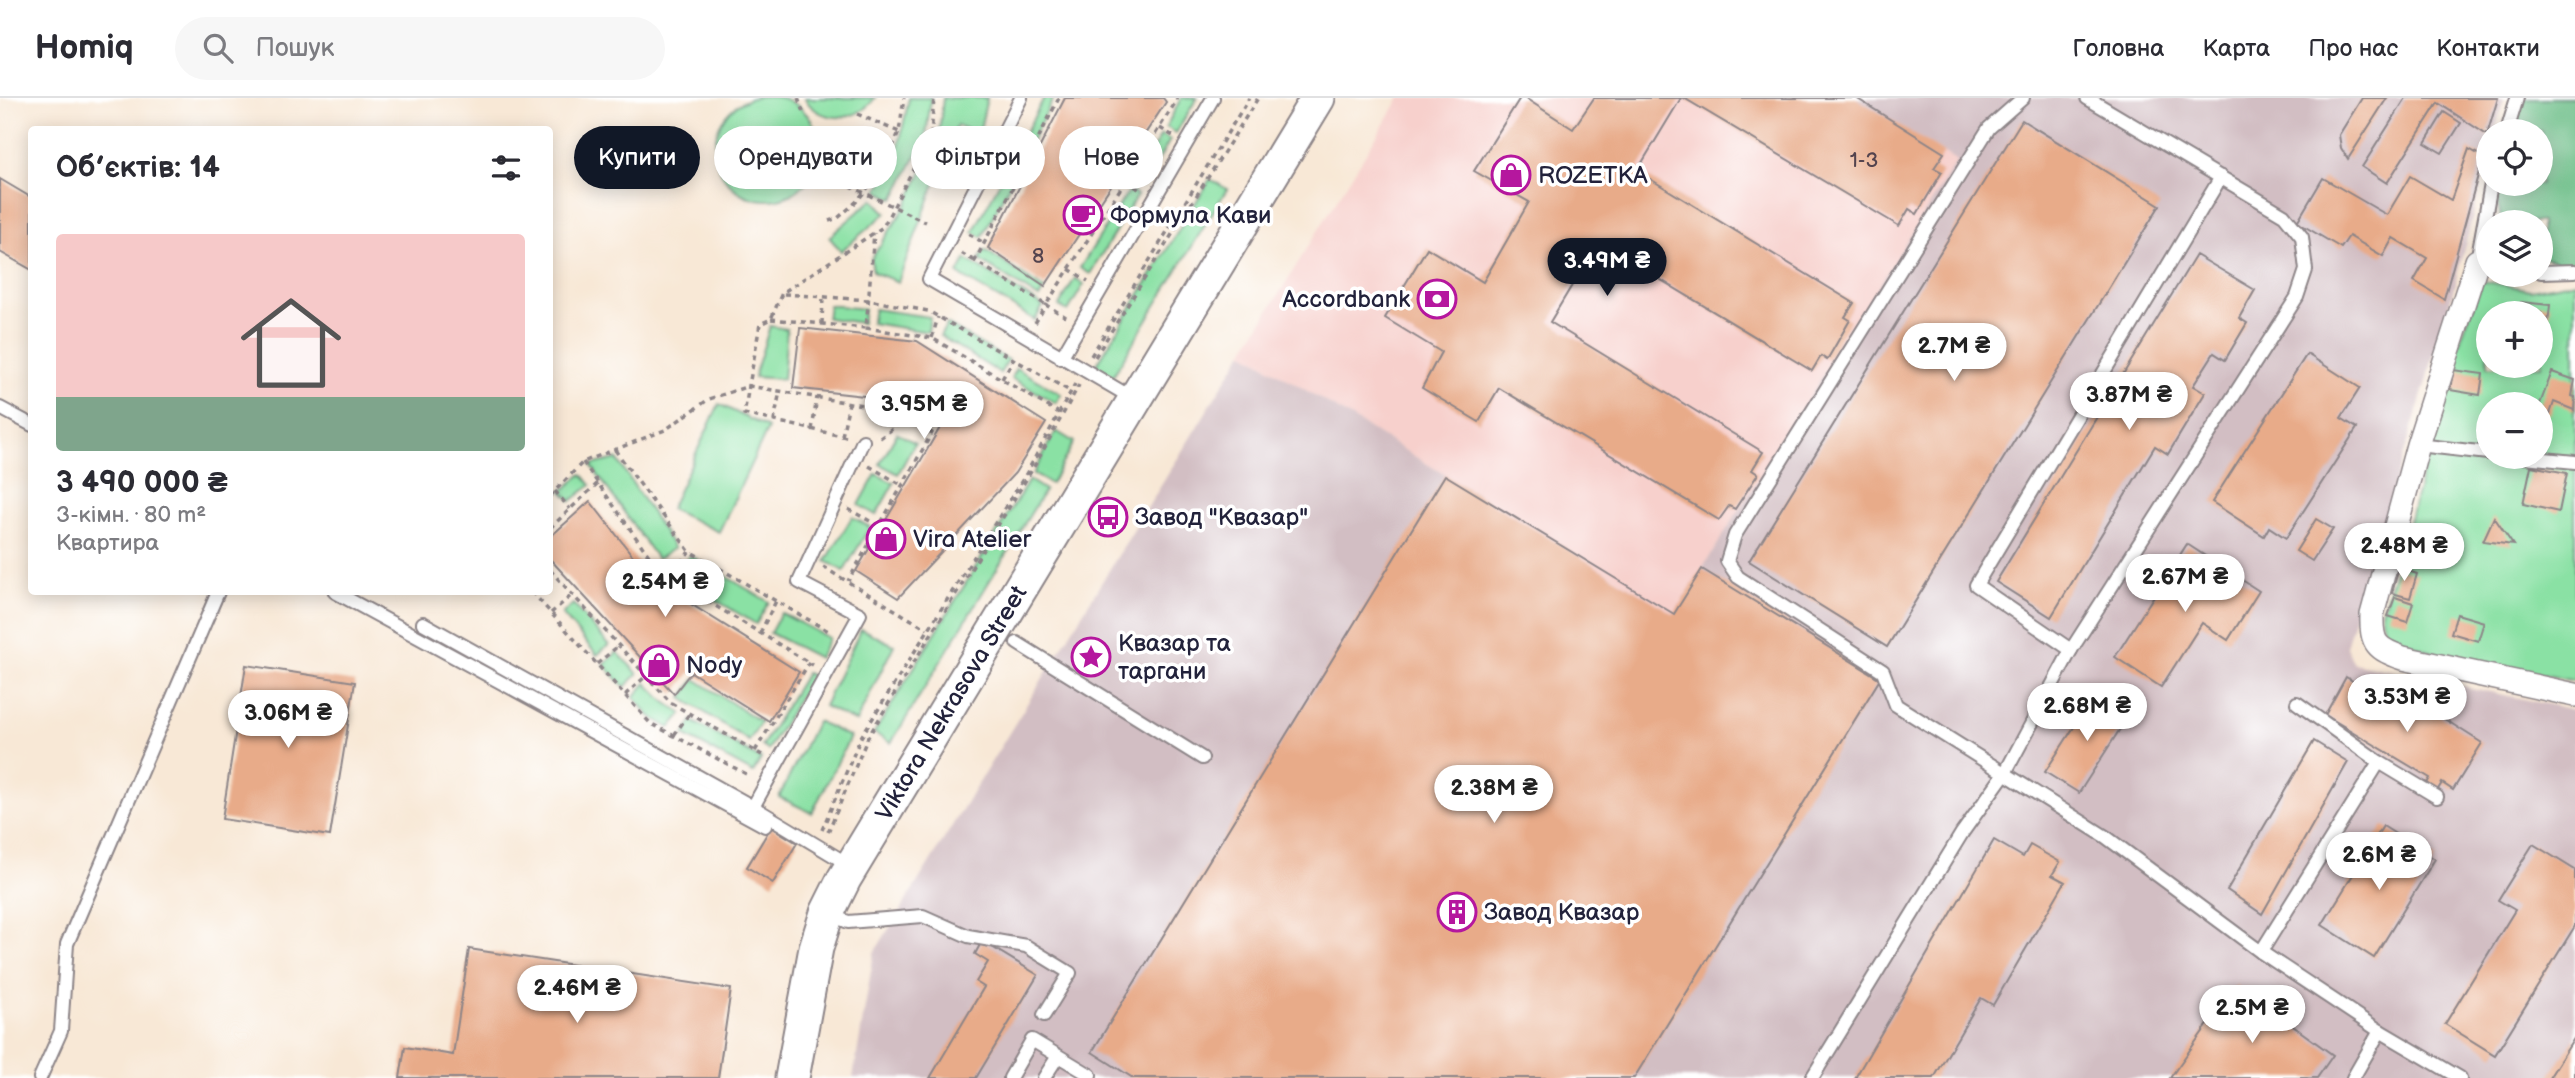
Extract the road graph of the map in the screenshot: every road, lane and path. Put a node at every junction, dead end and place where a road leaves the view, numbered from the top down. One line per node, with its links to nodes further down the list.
1 (797, 98): 14 (path)
2 (904, 98): 20 (path)
3 (933, 98): 29 (path)
4 (1021, 98): 52 (lane)
5 (1059, 98): 17 (path)
6 (1176, 98): 18 (path)
7 (1213, 98): 49 (lane)
8 (1249, 98): 54 (path)
9 (1258, 98): 54 (path)
10 (1318, 98): 60 (main road, Viktora Nekrasova Street)
11 (2024, 98): 114 (lane)
12 (2087, 98): 22 (lane)
13 (2517, 98): 16 (lane)
14 (803, 112)
15 (857, 114): 20 (path)
16 (2511, 119)
17 (1045, 126)
18 (1161, 126)
19 (1163, 130): 21 (path)
20 (899, 132): 27 (path)
21 (1177, 139)
22 (2221, 177): 100 (lane); 100 (lane)
23 (857, 189): 27 (path)
24 (1013, 189): 34 (path)
25 (1121, 189): 37 (path)
26 (1139, 189): 28 (path)
27 (864, 192): 29 (path); 30 (path)
28 (1145, 193)
29 (894, 208): 31 (path); 32 (path)
30 (829, 221)
31 (926, 222)
32 (874, 233): 42 (path); 44 (path)
33 (969, 234): 34 (path)
34 (984, 243): 36 (path)
35 (959, 252): 36 (path)
36 (975, 261): 45 (path)
37 (1069, 269): 41 (path); 45 (path)
38 (2575, 271): 39 (lane)
39 (2553, 272)
40 (2476, 282): 70 (street)
41 (1091, 283)
42 (782, 293): 43 (path); 47 (path)
43 (822, 296): 44 (path); 48 (path)
44 (868, 300): 46 (path); 50 (path)
45 (1046, 305): 49 (path)
46 (938, 317): 51 (path); 53 (path)
47 (771, 319): 48 (path); 56 (path)
48 (822, 324): 50 (path)
49 (1080, 326): 52 (lane)
50 (866, 328): 51 (path)
51 (932, 338): 55 (path)
52 (1061, 358): 54 (lane)
53 (1013, 359): 55 (path); 58 (path)
54 (1084, 371): 58 (path); 60 (lane); 119 (path)
55 (1002, 379): 63 (path)
56 (749, 386): 65 (path); 71 (path)
57 (779, 391): 65 (path)
58 (1070, 391): 63 (path)
59 (817, 397): 67 (path)
60 (1134, 400): 120 (main road, Viktora Nekrasova Street)
61 (849, 403): 68 (path)
62 (0, 408): 66 (lane)
63 (1059, 413): 95 (path)
64 (906, 419): 69 (path)
65 (774, 421): 67 (path)
66 (28, 423)
67 (812, 430): 68 (path)
68 (842, 436): 69 (path)
69 (863, 441): 116 (lane)
70 (2418, 445): 72 (lane); 106 (street)
71 (615, 450): 74 (path); 84 (path)
72 (2476, 452)
73 (2553, 460): 75 (lane)
74 (583, 462): 77 (path); 79 (path)
75 (2575, 462)
76 (864, 464): 78 (path)
77 (598, 483): 81 (path); 87 (path)
78 (902, 485)
79 (555, 491): 81 (path)
80 (843, 506): 83 (path)
81 (570, 509): 82 (path)
82 (553, 525)
83 (879, 526)
84 (689, 551): 87 (path); 92 (path)
85 (817, 564): 95 (path)
86 (553, 573): 91 (path)
87 (668, 578): 96 (path)
88 (217, 595): 127 (lane)
89 (341, 595): 118 (lane)
90 (535, 595): 93 (path)
91 (572, 595): 93 (path); 99 (path)
92 (776, 601): 96 (path); 97 (path)
93 (551, 612): 102 (path)
94 (423, 623): 116 (lane)
95 (928, 629): 117 (path)
96 (760, 633): 101 (path)
97 (837, 636)
98 (1017, 643): 112 (lane)
99 (618, 646): 102 (path); 104 (path)
100 (2071, 650): 114 (lane)
101 (809, 663): 103 (path); 110 (path)
102 (597, 664): 105 (path)
103 (820, 670)
104 (646, 676): 105 (path); 108 (path)
105 (625, 695): 109 (path)
106 (2575, 695)
107 (2297, 703): 113 (lane)
108 (690, 714): 109 (path); 110 (path)
109 (674, 735): 116 (path)
110 (755, 751): 111 (path)
111 (767, 758)
112 (1202, 758)
113 (2379, 762): 115 (lane); 122 (lane)
114 (2005, 773): 122 (lane); 131 (lane)
115 (2437, 797)
116 (756, 802): 119 (lane)
117 (813, 823)
118 (765, 826)
119 (821, 848): 120 (lane)
120 (852, 867): 121 (main road, Viktora Nekrasova Street)
121 (827, 913): 123 (lane); 128 (main road, Viktora Nekrasova Street)
122 (2261, 952): 124 (lane)
123 (1044, 1015)
124 (2380, 1031): 132 (lane); 133 (lane)
125 (1058, 1056): 126 (lane); 129 (lane); 130 (lane)
126 (1090, 1075)
127 (40, 1078)
128 (792, 1078)
129 (1010, 1078)
130 (1044, 1078)
131 (1812, 1078)
132 (2353, 1078)
133 (2460, 1078)

